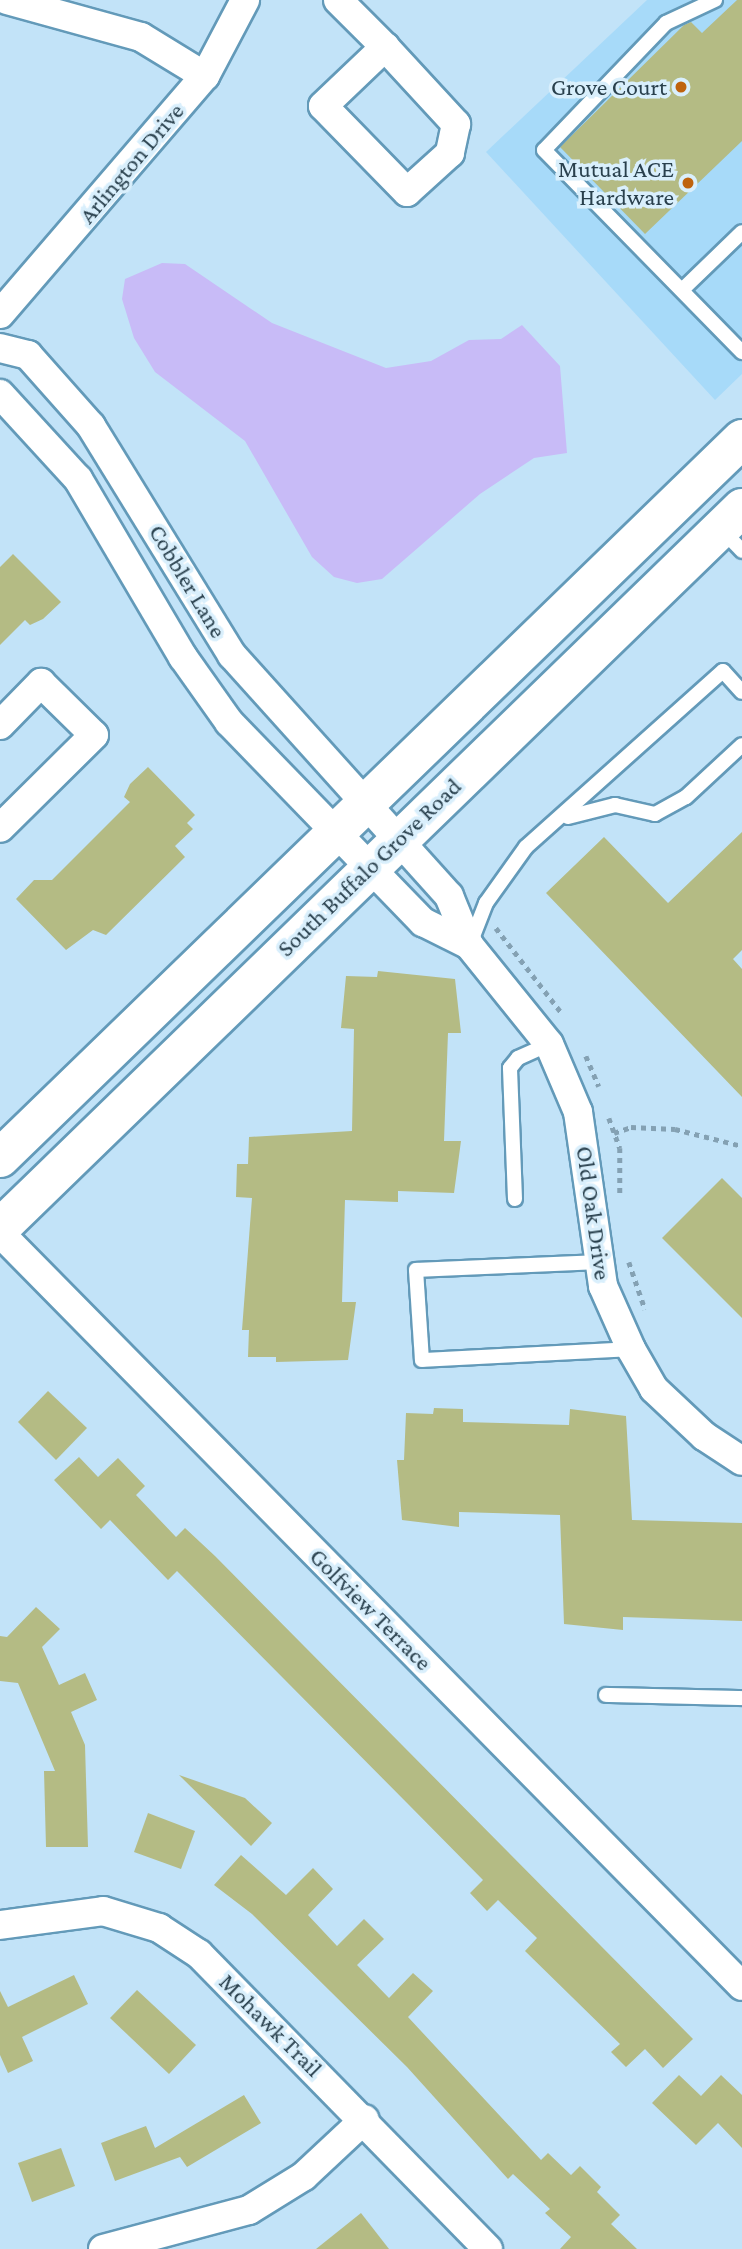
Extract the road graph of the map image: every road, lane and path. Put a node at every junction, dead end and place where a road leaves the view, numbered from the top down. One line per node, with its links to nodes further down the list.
1 (7, 0): 6 (street)
2 (245, 0): 6 (street, Arlington Drive)
3 (338, 0): 5 (street)
4 (715, 0): 8 (lane)
5 (385, 47): 5 (street)
6 (205, 76): 9 (street, Arlington Drive)
7 (742, 232): 8 (lane)
8 (681, 290): 11 (lane)
9 (0, 314)
10 (0, 348): 19 (street, Cobbler Lane)
11 (742, 352)
12 (0, 394): 21 (street, Cobbler Lane)
13 (742, 439): 19 (main road, South Buffalo Grove Road)
14 (735, 530): 19 (main road, South Buffalo Grove Road)
15 (742, 692): 18 (lane)
16 (0, 725): 20 (street)
17 (742, 745): 18 (lane)
18 (566, 817): 22 (lane)
19 (381, 819): 21 (main road, South Buffalo Grove Road); 22 (street, Old Oak Drive)
20 (0, 828)
21 (350, 850): 22 (street, Old Oak Drive); 26 (main road, South Buffalo Grove Road); 28 (main road, South Buffalo Grove Road)
22 (469, 945): 23 (street, Old Oak Drive)
23 (549, 1044): 27 (lane); 29 (street, Old Oak Drive)
24 (614, 1133): 25 (path)
25 (742, 1146)
26 (0, 1158)
27 (515, 1199)
28 (0, 1231): 35 (street, Golfview Terrace)
29 (599, 1262): 30 (street, Old Oak Drive); 30 (lane)
30 (631, 1349): 31 (street, Old Oak Drive)
31 (742, 1461)
32 (606, 1695): 33 (lane)
33 (742, 1698)
34 (0, 1925): 36 (street, Mohawk Trail)
35 (742, 1986)
36 (365, 2119): 37 (street); 38 (street, Mohawk Trail)
37 (103, 2249)
38 (488, 2249)

